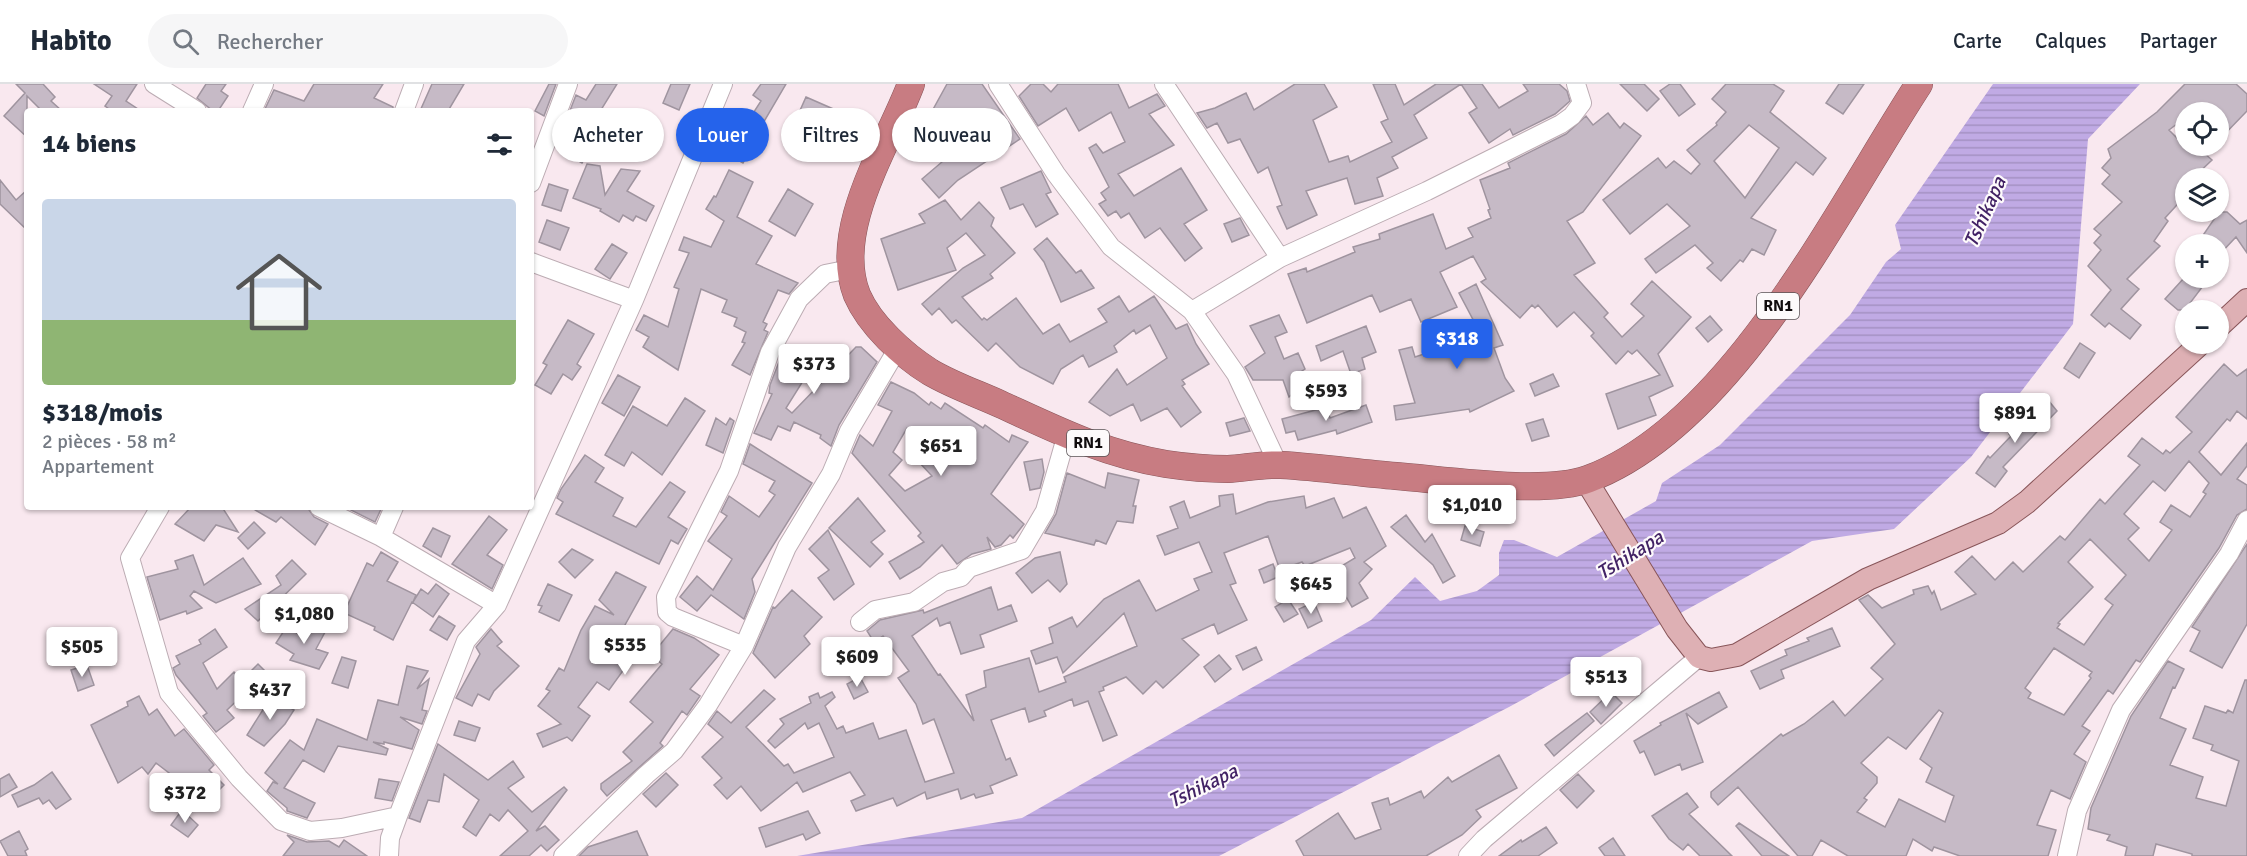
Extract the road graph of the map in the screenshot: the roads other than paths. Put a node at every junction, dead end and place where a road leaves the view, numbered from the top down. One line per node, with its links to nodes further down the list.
1 (154, 84): 11 (street)
2 (264, 84): 12 (street)
3 (414, 84): 13 (street)
4 (568, 84): 14 (street)
5 (723, 84): 18 (street)
6 (912, 84): 17 (highway, RN1)
7 (998, 84): 20 (street)
8 (1164, 84): 15 (street)
9 (1576, 84): 15 (street)
10 (1919, 84): 26 (highway, RN1)
11 (191, 108)
12 (253, 108)
13 (405, 108)
14 (534, 175)
15 (1280, 258): 20 (street)
16 (534, 263): 18 (street)
17 (850, 269): 22 (highway, RN1); 34 (street)
18 (634, 300): 32 (street)
19 (2247, 300): 21 (main road)
20 (1192, 311): 25 (street)
21 (2229, 317)
22 (898, 348): 24 (highway, RN1); 34 (street)
23 (2189, 354): 35 (main road)
24 (1067, 434): 25 (highway, RN1); 33 (street)
25 (1278, 464): 26 (highway, RN1)
26 (1586, 480): 35 (main road)
27 (158, 510): 36 (street)
28 (325, 510): 31 (street)
29 (393, 510): 31 (street)
30 (2247, 520): 40 (street)
31 (381, 537): 32 (street)
32 (497, 604): 36 (street)
33 (860, 621)
34 (744, 646): 38 (street)
35 (1699, 657): 39 (street)
36 (398, 816): 37 (street)
37 (389, 856)
38 (563, 856)
39 (1468, 856)
40 (2067, 856)

